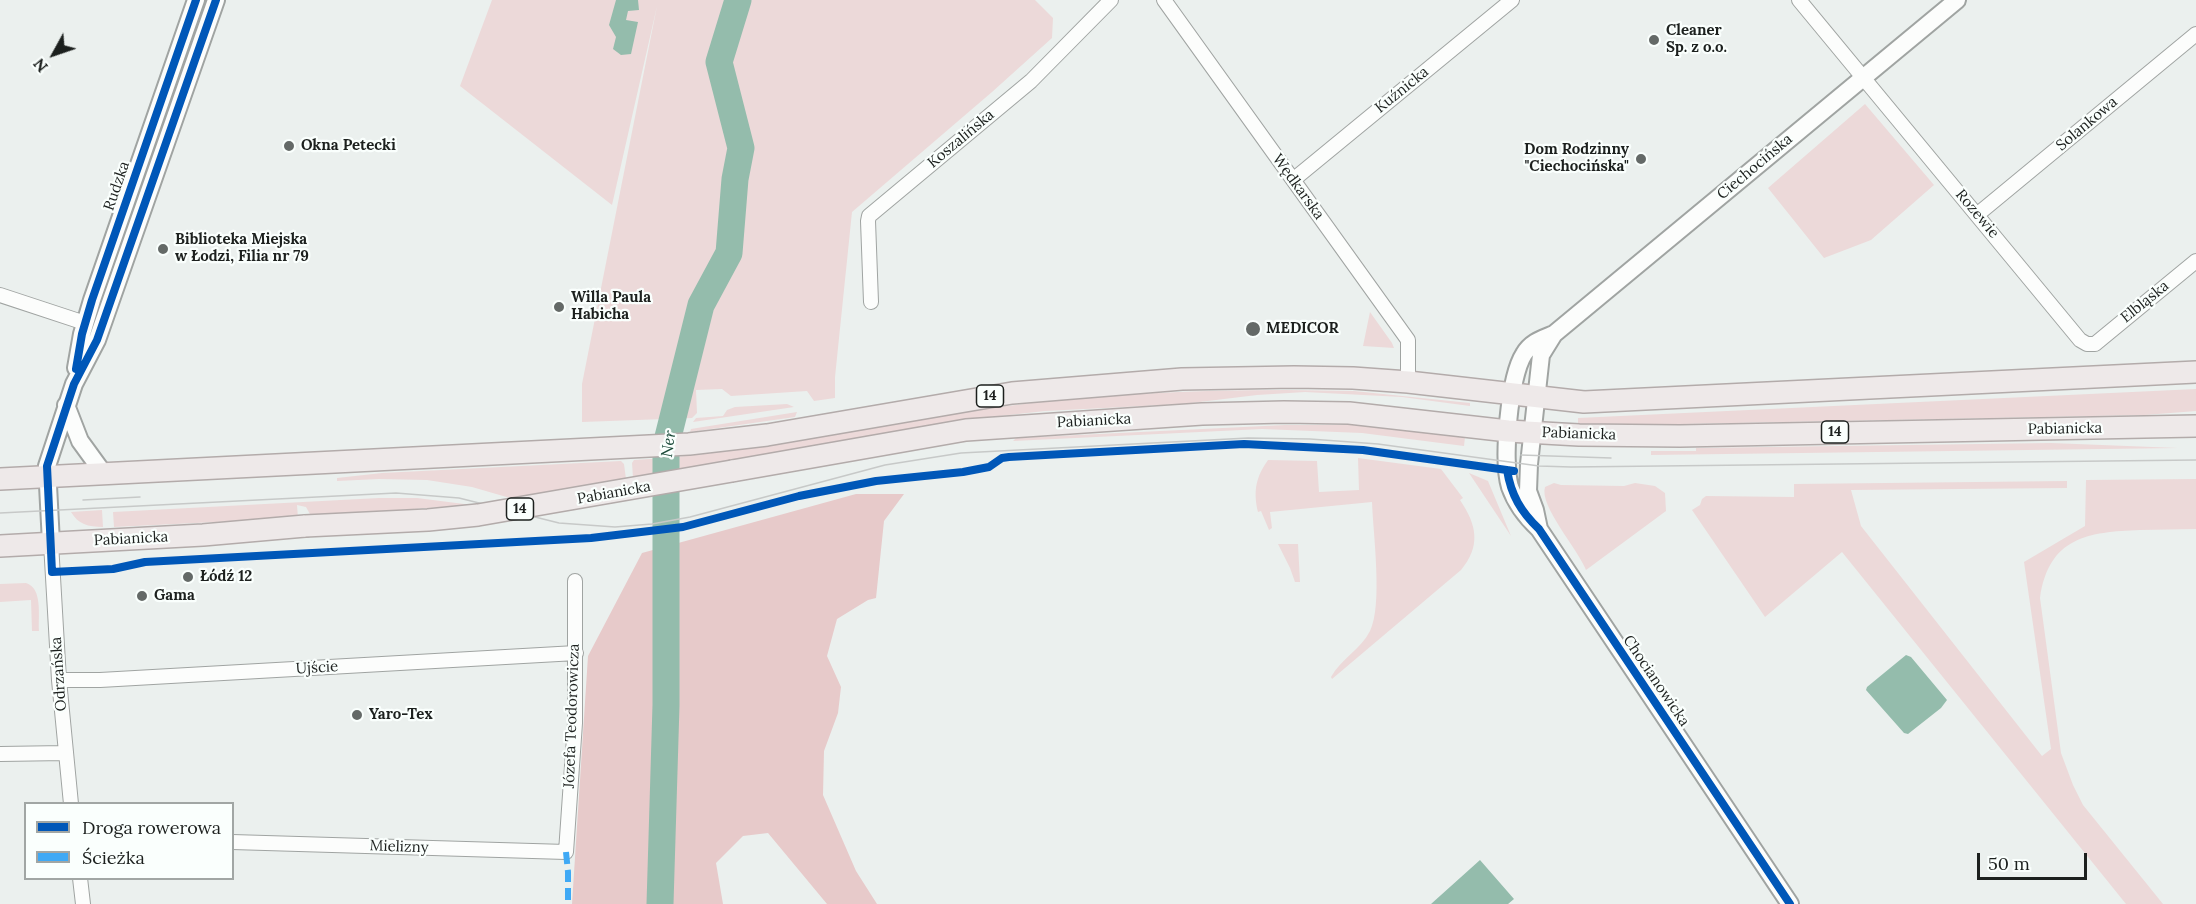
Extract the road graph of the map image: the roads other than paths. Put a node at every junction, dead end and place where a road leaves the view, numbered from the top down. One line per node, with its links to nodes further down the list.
1 (196, 0): 15 (street, Rudzka)
2 (216, 0): 20 (street, Rudzka)
3 (1111, 0): 14 (street, Koszalińska)
4 (1164, 0): 10 (street, Wędkarska)
5 (1512, 0): 10 (street, Kuźnicka)
6 (1799, 0): 9 (street, Rozewie)
7 (1956, 0): 9 (street, Ciechocińska)
8 (2196, 34): 11 (street, Solankowa)
9 (1862, 78): 11 (street, Rozewie); 16 (street, Ciechocińska)
10 (1293, 180): 19 (street, Wędkarska)
11 (1978, 214): 17 (street, Rozewie)
12 (2196, 261): 17 (street, Elbląska)
13 (0, 295): 15 (street)
14 (871, 302)
15 (85, 323): 20 (street, Rudzka)
16 (1554, 334): 21 (street, Ciechocińska); 22 (street, Ciechocińska)
17 (2095, 344)
18 (2196, 372): 22 (main road, 14)
19 (1408, 382): 21 (main road, 14); 27 (main road, 14)
20 (74, 384): 23 (street, Rudzka)
21 (1512, 395): 22 (main road, 14); 25 (street, Chocianowicka)
22 (1535, 398): 26 (street, Chocianowicka)
23 (66, 405): 27 (street); 28 (street, Rudzka)
24 (2196, 426): 26 (main road, Pabianicka / 14)
25 (1508, 431): 26 (main road, Pabianicka / 14); 30 (street, Chocianowicka); 31 (main road, Pabianicka / 14, bridge)
26 (1532, 433): 30 (street, Chocianowicka)
27 (104, 474): 28 (main road, 14)
28 (46, 477): 29 (main road, 14); 31 (street, Rudzka)
29 (0, 479)
30 (1539, 529): 43 (street, Chocianowicka)
31 (51, 543): 32 (main road, Pabianicka / 14); 35 (street, Odrzańska)
32 (0, 546)
33 (575, 581): 34 (street, Józefa Teodorowicza)
34 (576, 654): 35 (street, Ujście); 40 (street, Józefa Teodorowicza)
35 (58, 680): 36 (street, Odrzańska)
36 (65, 753): 37 (street); 38 (street, Odrzańska)
37 (0, 754)
38 (71, 802)
39 (234, 842): 40 (street, Mielizny)
40 (566, 852)
41 (80, 880): 42 (street)
42 (83, 904)
43 (1790, 904)

